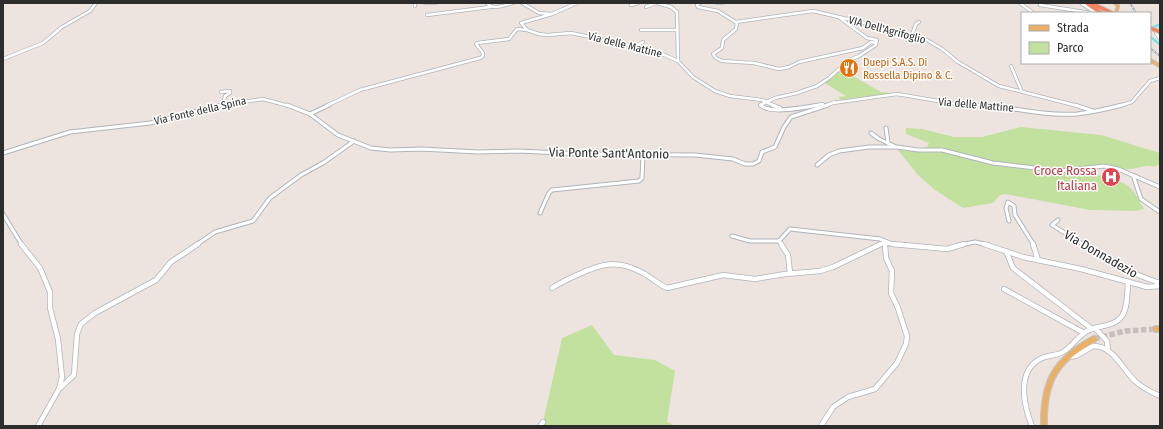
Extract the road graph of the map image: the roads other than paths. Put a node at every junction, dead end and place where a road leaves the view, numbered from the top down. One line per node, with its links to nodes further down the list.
1 (96, 3): 41 (street)
2 (425, 3): 3 (street)
3 (436, 3)
4 (487, 3): 19 (street)
5 (513, 3): 19 (street)
6 (522, 3): 26 (street)
7 (577, 3): 26 (street)
8 (638, 3): 16 (street)
9 (656, 3): 18 (street); 33 (street)
10 (700, 3): 29 (street)
11 (717, 3): 12 (street)
12 (722, 3)
13 (1020, 3): 20 (street)
14 (1087, 3): 22 (main road); 23 (highway); 24 (highway)
15 (1115, 3): 25 (main road)
16 (631, 5)
17 (1040, 5): 21 (street)
18 (646, 6)
19 (490, 7): 27 (street)
20 (1032, 12)
21 (1085, 12)
22 (1096, 12)
23 (1100, 12)
24 (1108, 12)
25 (1116, 12)
26 (552, 14): 31 (street)
27 (427, 15)
28 (840, 17): 29 (street, VIA Dell'Agrifoglio); 36 (street, VIA Dell'Agrifoglio); 39 (street)
29 (736, 22): 39 (street)
30 (918, 22): 36 (street, VIA Dell'Agrifoglio)
31 (527, 30): 40 (street, Via delle Mattine); 54 (street)
32 (642, 30): 33 (street)
33 (677, 31): 34 (street); 43 (street)
34 (671, 32)
35 (1160, 32): 37 (street)
36 (911, 37): 48 (street, VIA Dell'Agrifoglio)
37 (1160, 39)
38 (643, 42): 40 (street)
39 (876, 43): 49 (street)
40 (634, 46): 43 (street, Via delle Mattine)
41 (3, 59)
42 (1151, 61): 45 (main road)
43 (678, 62): 49 (street, Via delle Mattine)
44 (1011, 66): 48 (street)
45 (1160, 66)
46 (1160, 78): 53 (street, Via delle Mattine)
47 (221, 92): 51 (street)
48 (1022, 92): 53 (street, VIA Dell'Agrifoglio)
49 (765, 102): 52 (street, Via delle Mattine); 52 (street, Via delle Mattine)
50 (835, 102): 52 (street, Via delle Mattine); 53 (street, Via delle Mattine); 61 (street, Via Ponte Sant'Antonio)
51 (222, 104): 54 (street, Via Fonte della Spina); 60 (street, Via Fonte della Spina)
52 (782, 110)
53 (1094, 111)
54 (310, 114): 57 (street, Via Fonte della Spina)
55 (886, 128): 58 (street)
56 (871, 133): 58 (street)
57 (354, 141): 61 (street, Via Ponte Sant'Antonio); 86 (street)
58 (888, 143): 59 (street)
59 (897, 147): 62 (street); 63 (street)
60 (3, 153)
61 (643, 154): 66 (street)
62 (817, 166)
63 (1135, 176): 64 (street); 65 (street)
64 (1160, 187)
65 (1160, 212)
66 (540, 213)
67 (3, 214): 86 (street)
68 (1058, 220): 78 (street, Via Donnadezio)
69 (1009, 221): 75 (street)
70 (732, 236): 71 (street)
71 (779, 241): 73 (street, Via Donnadezio); 76 (street)
72 (885, 243): 73 (street, Via Donnadezio); 76 (street, Via Donnadezio); 89 (street)
73 (891, 243): 74 (street, Via Donnadezio)
74 (1006, 251): 75 (street, Via Donnadezio); 81 (street)
75 (1038, 260): 77 (street, Via Donnadezio)
76 (790, 273): 79 (street, Via Donnadezio)
77 (1128, 283): 78 (street, Via Donnadezio); 81 (street)
78 (1160, 285)
79 (552, 288)
80 (1004, 289): 82 (street)
81 (1093, 329): 82 (street); 84 (street)
82 (1084, 333): 90 (street)
83 (1094, 339): 85 (main road)
84 (1108, 351): 85 (street); 87 (street)
85 (1066, 357): 91 (main road)
86 (59, 389): 88 (street)
87 (1160, 396)
88 (38, 426)
89 (821, 426)
90 (1032, 426)
91 (1044, 426)

